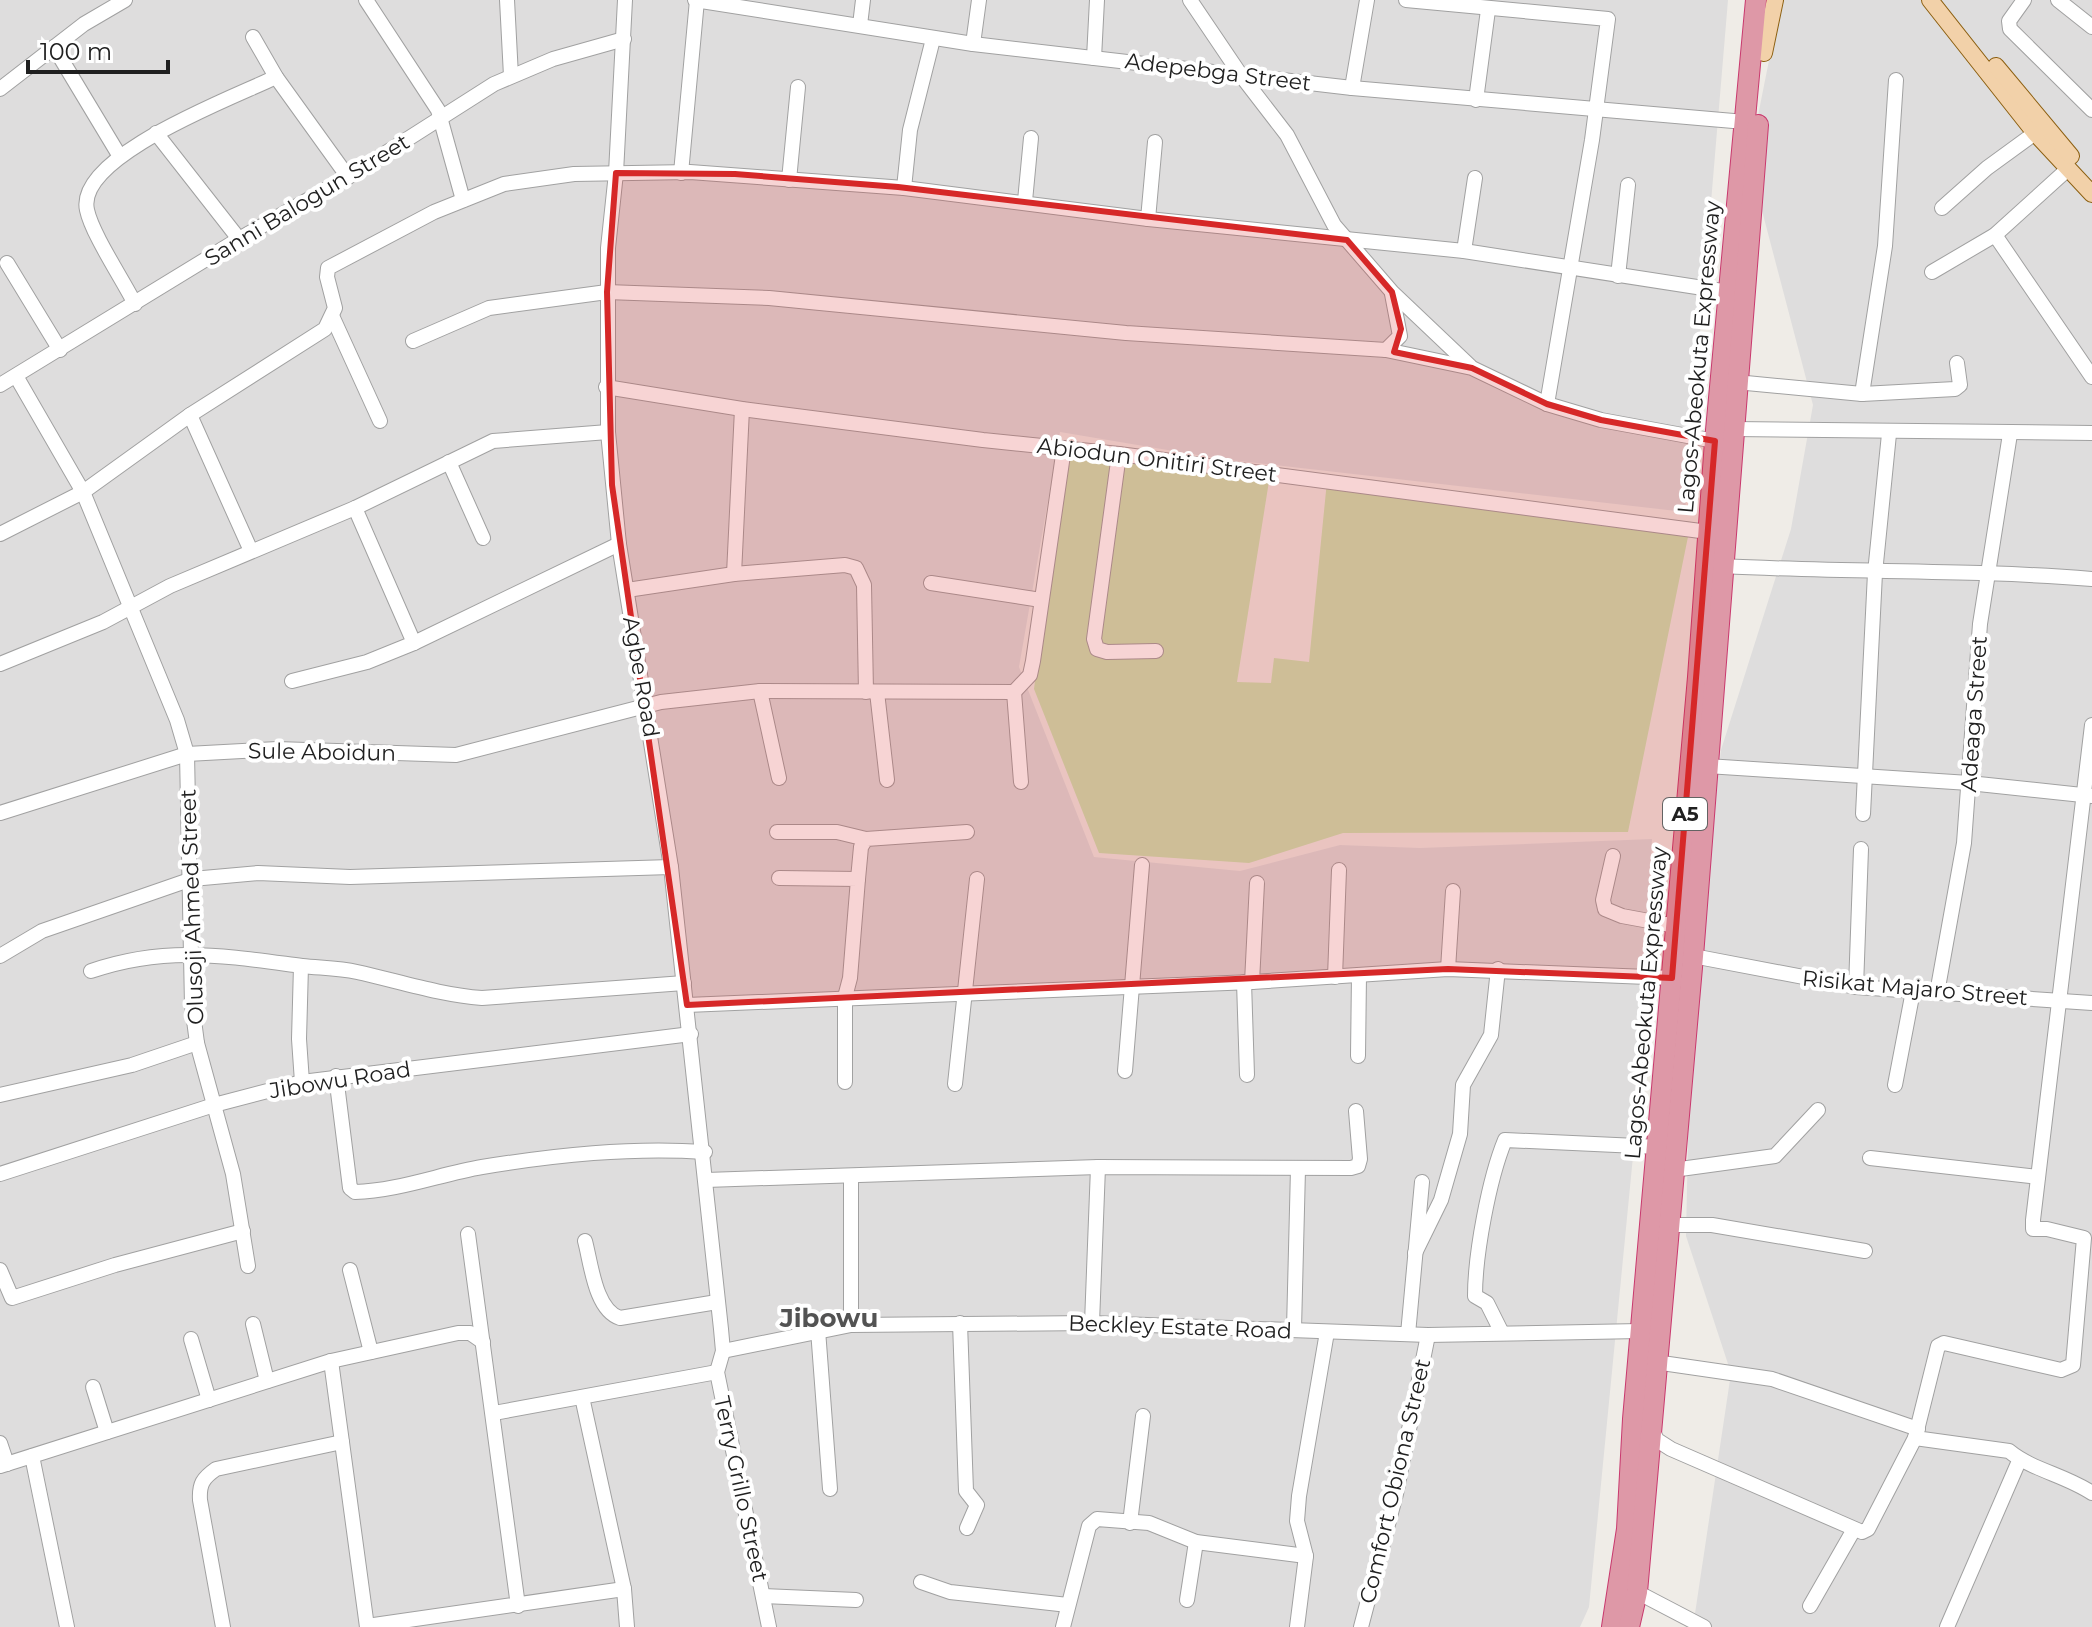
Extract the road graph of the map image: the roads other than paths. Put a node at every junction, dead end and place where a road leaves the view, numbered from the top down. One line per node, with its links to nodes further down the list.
1 (125, 0): 26 (street)
2 (366, 0): 39 (street)
3 (507, 0): 30 (street)
4 (625, 0): 23 (street, Agbe Road)
5 (696, 0): 18 (street, Adepebga Street); 48 (street)
6 (863, 0): 20 (street)
7 (979, 0): 25 (street)
8 (1097, 0): 28 (street)
9 (1190, 0): 29 (street)
10 (1367, 0): 35 (street)
11 (1406, 0): 19 (street)
12 (1754, 0): 27 (highway, Lagos-Abeokuta Expressway / A5)
13 (1772, 0): 27 (highway, Lagos-Abeokuta Expressway / A5)
14 (1930, 0): 42 (main road)
15 (1942, 0): 52 (main road)
16 (2024, 0): 37 (street)
17 (2058, 0): 21 (street)
18 (746, 4): 20 (street, Adepebga Street)
19 (1488, 10): 36 (street); 38 (street)
20 (860, 25): 24 (street, Adepebga Street)
21 (2092, 27)
22 (253, 37): 31 (street)
23 (624, 39): 30 (street, Sanni Balogun Street); 47 (street, Agbe Road)
24 (933, 39): 25 (street, Adepebga Street); 54 (street)
25 (973, 44): 28 (street, Adepebga Street)
26 (54, 47): 33 (street); 45 (street)
27 (1758, 53): 40 (highway, Lagos-Abeokuta Expressway / A5); 80 (highway, Lagos-Abeokuta Expressway / A5)
28 (1094, 58): 29 (street, Adepebga Street)
29 (1240, 74): 35 (street, Adepebga Street); 62 (street)
30 (511, 76): 39 (street, Sanni Balogun Street)
31 (276, 77): 41 (street); 49 (street)
32 (1896, 80): 83 (street)
33 (3, 81)
34 (798, 87): 51 (street)
35 (1352, 88): 36 (street, Adepebga Street)
36 (1476, 100): 38 (street, Adepebga Street)
37 (2092, 110)
38 (1594, 112): 40 (street, Adepebga Street); 65 (street)
39 (442, 120): 49 (street, Sanni Balogun Street); 56 (street)
40 (1745, 122): 70 (highway, Lagos-Abeokuta Expressway / A5)
41 (156, 133): 45 (street); 61 (street)
42 (2035, 133): 46 (main road); 58 (street)
43 (1031, 138): 57 (street)
44 (1155, 142): 59 (street)
45 (119, 155): 71 (street)
46 (2069, 168): 55 (main road); 60 (street)
47 (616, 173): 48 (street); 56 (street); 68 (street, Agbe Road)
48 (681, 173): 51 (street)
49 (348, 177): 61 (street, Sanni Balogun Street)
50 (1475, 178): 63 (street)
51 (789, 180): 54 (street)
52 (2092, 182)
53 (1628, 185): 67 (street)
54 (904, 188): 57 (street)
55 (2092, 194)
56 (463, 200): 72 (street)
57 (1025, 201): 59 (street)
58 (1942, 208)
59 (1148, 219): 62 (street)
60 (1995, 235): 66 (street); 79 (street)
61 (239, 239): 71 (street, Sanni Balogun Street)
62 (1347, 240): 63 (street); 69 (street)
63 (1464, 251): 65 (street)
64 (7, 263): 74 (street)
65 (1568, 270): 67 (street); 84 (street)
66 (1932, 272)
67 (1618, 276): 70 (street)
68 (607, 292): 73 (street); 75 (street); 82 (street, Agbe Road)
69 (1392, 292): 75 (street); 77 (street)
70 (1729, 292): 93 (highway, Lagos-Abeokuta Expressway / A5)
71 (135, 304): 74 (street, Sanni Balogun Street)
72 (333, 318): 86 (street); 87 (street)
73 (413, 341)
74 (60, 350): 78 (street, Sanni Balogun Street)
75 (1386, 350): 77 (street)
76 (1957, 363): 83 (street)
77 (1472, 368): 84 (street)
78 (16, 376): 81 (street, Sanni Balogun Street); 97 (street, Olusoji Ahmed Street)
79 (2092, 377)
80 (1736, 382): 83 (street); 88 (highway, Lagos-Abeokuta Expressway / A5)
81 (0, 385)
82 (606, 387): 85 (street, Abiodun Onitiri Street); 89 (street, Agbe Road)
83 (1862, 394)
84 (1547, 404): 93 (street)
85 (742, 409): 94 (street, Abiodun Onitiri Street); 107 (street)
86 (190, 415): 97 (street); 103 (street)
87 (380, 421)
88 (1733, 429): 91 (street); 104 (highway, Lagos-Abeokuta Expressway / A5)
89 (608, 432): 96 (street); 102 (street, Agbe Road)
90 (2092, 433): 92 (street)
91 (1889, 434): 92 (street); 106 (street)
92 (2010, 434): 105 (street, Adeaga Street)
93 (1715, 441): 99 (highway, Lagos-Abeokuta Expressway / A5)
94 (1064, 448): 95 (street, Abiodun Onitiri Street); 111 (street)
95 (1119, 454): 99 (street, Abiodun Onitiri Street); 114 (street)
96 (449, 462): 98 (street); 101 (street)
97 (83, 492): 100 (street); 112 (street, Olusoji Ahmed Street)
98 (355, 508): 103 (street); 113 (street)
99 (1708, 532): 146 (highway, Lagos-Abeokuta Expressway / A5)
100 (0, 534)
101 (483, 538)
102 (619, 544): 110 (street, Agbe Road); 113 (street)
103 (251, 551): 112 (street)
104 (1724, 566): 106 (street); 123 (highway, Lagos-Abeokuta Expressway / A5)
105 (1990, 571): 106 (street); 108 (street); 128 (street, Adeaga Street)
106 (1875, 573): 124 (street)
107 (734, 574): 110 (street); 118 (street)
108 (2092, 579)
109 (931, 583): 111 (street)
110 (627, 590): 120 (street, Agbe Road)
111 (1041, 600): 119 (street)
112 (129, 607): 115 (street); 122 (street, Olusoji Ahmed Street)
113 (414, 643): 116 (street)
114 (1156, 651)
115 (0, 664)
116 (292, 681)
117 (760, 691): 118 (street, Sule Aboidun); 120 (street, Sule Aboidun); 125 (street)
118 (872, 692): 119 (street, Sule Aboidun); 126 (street)
119 (1014, 692): 127 (street)
120 (646, 705): 122 (street, Sule Aboidun); 138 (street, Agbe Road)
121 (2092, 725): 129 (street)
122 (187, 754): 130 (street, Sule Aboidun); 141 (street, Olusoji Ahmed Street)
123 (1707, 766): 124 (street); 149 (highway, Lagos-Abeokuta Expressway / A5)
124 (1866, 776): 128 (street); 131 (street)
125 (779, 778)
126 (887, 780)
127 (1021, 782)
128 (1969, 783): 129 (street); 163 (street, Adeaga Street)
129 (2086, 796): 165 (street)
130 (0, 813)
131 (1863, 814)
132 (777, 832): 134 (street)
133 (967, 832): 134 (street)
134 (866, 839): 142 (street)
135 (1861, 849): 160 (street)
136 (1613, 856): 146 (street)
137 (1142, 865): 159 (street)
138 (671, 867): 141 (street); 158 (street, Agbe Road)
139 (1339, 870): 155 (street)
140 (779, 878): 142 (street)
141 (192, 879): 147 (street, Olusoji Ahmed Street); 148 (street)
142 (858, 879): 164 (street)
143 (977, 879): 161 (street)
144 (1257, 883): 157 (street)
145 (1453, 891): 151 (street)
146 (1676, 926): 156 (highway, Lagos-Abeokuta Expressway / A5)
147 (190, 954): 150 (street); 153 (street); 169 (street, Olusoji Ahmed Street)
148 (0, 956)
149 (1693, 956): 160 (street, Risikat Majaro Street); 187 (highway, Lagos-Abeokuta Expressway / A5)
150 (301, 966): 158 (street); 174 (street)
151 (1448, 969): 152 (street); 154 (street)
152 (1498, 969): 156 (street); 198 (street)
153 (91, 971)
154 (1359, 975): 155 (street); 170 (street)
155 (1335, 977): 157 (street)
156 (1672, 978): 182 (highway, Lagos-Abeokuta Expressway / A5)
157 (1248, 982): 159 (street); 172 (street)
158 (684, 983): 167 (street, Agbe Road)
159 (1133, 986): 161 (street); 171 (street)
160 (1856, 987): 162 (street, Risikat Majaro Street)
161 (966, 991): 164 (street); 176 (street)
162 (1913, 991): 163 (street, Risikat Majaro Street); 177 (street)
163 (1937, 993): 165 (street, Risikat Majaro Street)
164 (845, 997): 167 (street); 175 (street)
165 (2061, 1000): 166 (street, Risikat Majaro Street); 190 (street)
166 (2092, 1003)
167 (687, 1005): 168 (street, Agbe Road)
168 (691, 1034): 173 (street, Jibowu Road); 183 (street, Agbe Road)
169 (197, 1043): 178 (street); 179 (street, Olusoji Ahmed Street)
170 (1358, 1056)
171 (1125, 1071)
172 (1247, 1075)
173 (336, 1076): 174 (street, Jibowu Road); 183 (street)
174 (302, 1082): 179 (street, Jibowu Road)
175 (845, 1082)
176 (955, 1084)
177 (1895, 1085)
178 (0, 1095)
179 (214, 1105): 188 (street, Jibowu Road); 194 (street, Olusoji Ahmed Street)
180 (1818, 1110): 187 (street)
181 (1356, 1111): 186 (street)
182 (1659, 1147): 209 (highway, Lagos-Abeokuta Expressway / A5); 211 (street)
183 (705, 1152): 191 (street, Agbe Road)
184 (1870, 1158): 190 (street)
185 (1098, 1167): 186 (street); 189 (street); 204 (street)
186 (1298, 1169): 207 (street)
187 (1673, 1170): 193 (highway, Lagos-Abeokuta Expressway / A5)
188 (0, 1174)
189 (851, 1176): 191 (street); 206 (street)
190 (2038, 1177): 229 (street)
191 (706, 1180): 202 (street, Agbe Road)
192 (1422, 1182): 198 (street)
193 (1668, 1225): 197 (street); 219 (highway, Lagos-Abeokuta Expressway / A5)
194 (243, 1231): 199 (street, Olusoji Ahmed Street); 200 (street)
195 (468, 1234): 215 (street)
196 (585, 1241): 202 (street)
197 (1865, 1251)
198 (1415, 1253): 212 (street)
199 (248, 1266)
200 (0, 1270)
201 (350, 1270): 217 (street)
202 (717, 1302): 216 (street, Agbe Road)
203 (960, 1323): 204 (street, Beckley Estate Road); 206 (street, Beckley Estate Road); 238 (street)
204 (1092, 1323): 207 (street, Beckley Estate Road)
205 (253, 1324): 221 (street)
206 (851, 1325): 208 (street, Beckley Estate Road)
207 (1294, 1329): 210 (street, Beckley Estate Road)
208 (818, 1330): 216 (street, Beckley Estate Road); 235 (street)
209 (1640, 1331): 211 (street, Beckley Estate Road); 227 (highway, Lagos-Abeokuta Expressway / A5)
210 (1327, 1332): 212 (street, Beckley Estate Road); 241 (street)
211 (1502, 1333): 213 (street, Beckley Estate Road)
212 (1408, 1334): 213 (street, Beckley Estate Road)
213 (1428, 1335): 258 (street, Comfort Obiona Street)
214 (191, 1339): 224 (street)
215 (483, 1342): 217 (street); 225 (street)
216 (723, 1351): 220 (street, Terry Grillo Street)
217 (371, 1352): 218 (street)
218 (331, 1361): 221 (street); 230 (street)
219 (1655, 1362): 227 (highway, Lagos-Abeokuta Expressway / A5); 229 (street)
220 (717, 1372): 223 (street); 245 (street, Terry Grillo Street)
221 (267, 1381): 224 (street)
222 (93, 1387): 228 (street)
223 (582, 1397): 225 (street); 243 (street)
224 (209, 1400): 228 (street)
225 (494, 1413): 249 (street)
226 (1143, 1416): 237 (street)
227 (1641, 1422): 239 (street); 244 (highway, Lagos-Abeokuta Expressway / A5); 259 (highway, Lagos-Abeokuta Expressway / A5)
228 (107, 1432): 232 (street)
229 (1916, 1433): 233 (street); 239 (street)
230 (342, 1442): 252 (street); 253 (street)
231 (0, 1443): 234 (street)
232 (32, 1456): 234 (street); 251 (street)
233 (2019, 1461): 236 (street); 262 (street)
234 (4, 1465)
235 (830, 1489)
236 (2092, 1493)
237 (1130, 1523): 240 (street); 248 (street)
238 (967, 1528)
239 (1853, 1531): 250 (street)
240 (1196, 1542): 241 (street); 247 (street)
241 (1306, 1556): 257 (street)
242 (921, 1582): 248 (street)
243 (624, 1589): 249 (street); 254 (street)
244 (1637, 1592): 260 (highway, Lagos-Abeokuta Expressway / A5); 261 (street)
245 (763, 1596): 246 (street); 255 (street, Terry Grillo Street)
246 (856, 1600)
247 (1187, 1600)
248 (1068, 1605): 256 (street)
249 (518, 1606): 253 (street)
250 (1810, 1606)
251 (67, 1627)
252 (223, 1627)
253 (367, 1627)
254 (627, 1627)
255 (769, 1627)
256 (1063, 1627)
257 (1297, 1627)
258 (1361, 1627)
259 (1612, 1627)
260 (1629, 1627)
261 (1704, 1627)
262 (1947, 1627)

